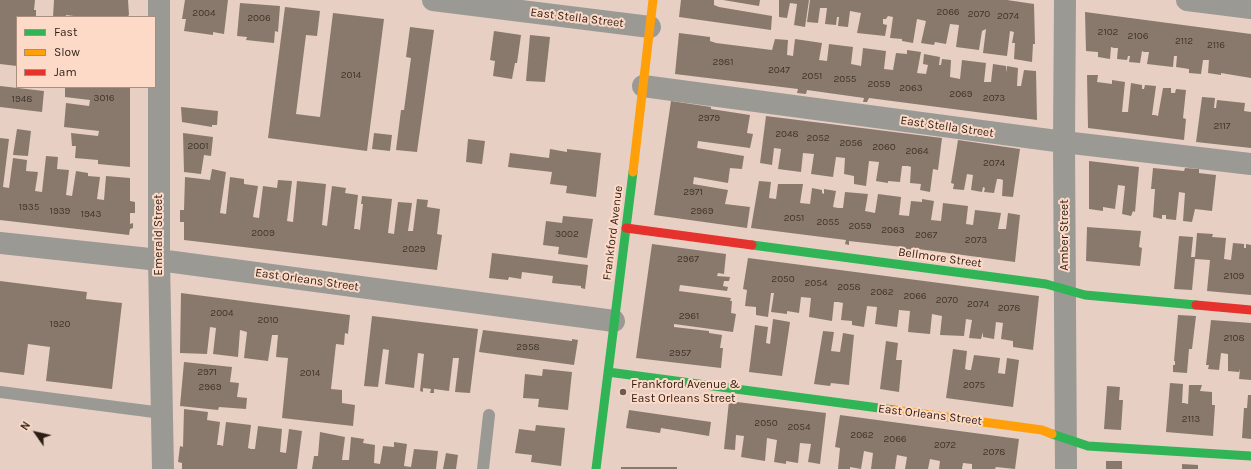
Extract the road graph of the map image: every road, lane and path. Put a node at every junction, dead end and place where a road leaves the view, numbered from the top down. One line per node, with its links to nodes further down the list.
1 (159, 0): 14 (street, Emerald Street)
2 (433, 0): 6 (street, East Stella Street)
3 (653, 0): 8 (street, Frankford Avenue)
4 (1065, 0): 10 (street, Amber Street)
5 (1187, 0): 7 (street)
6 (507, 5): 8 (street, East Stella Street)
7 (1251, 8)
8 (650, 26): 9 (street, Frankford Avenue)
9 (643, 86): 10 (street, East Stella Street); 12 (street, Frankford Avenue)
10 (1064, 142): 11 (street, East Stella Street); 15 (street, Amber Street)
11 (1251, 164)
12 (626, 228): 15 (street, Bellmore Street); 17 (street, Frankford Avenue)
13 (0, 243): 14 (street, East Orleans Street)
14 (159, 260): 17 (street, East Orleans Street); 20 (street, Emerald Street)
15 (1065, 290): 16 (street, Bellmore Street); 22 (street, Amber Street)
16 (1251, 310)
17 (614, 321): 18 (street, Frankford Avenue)
18 (608, 372): 22 (street, East Orleans Street); 26 (street, Frankford Avenue)
19 (0, 392): 20 (lane)
20 (162, 413): 24 (street, Emerald Street)
21 (489, 415): 25 (lane)
22 (1066, 439): 23 (street, East Orleans Street); 27 (street, Amber Street)
23 (1251, 456)
24 (163, 469)
25 (483, 469)
26 (596, 469)
27 (1066, 469)

